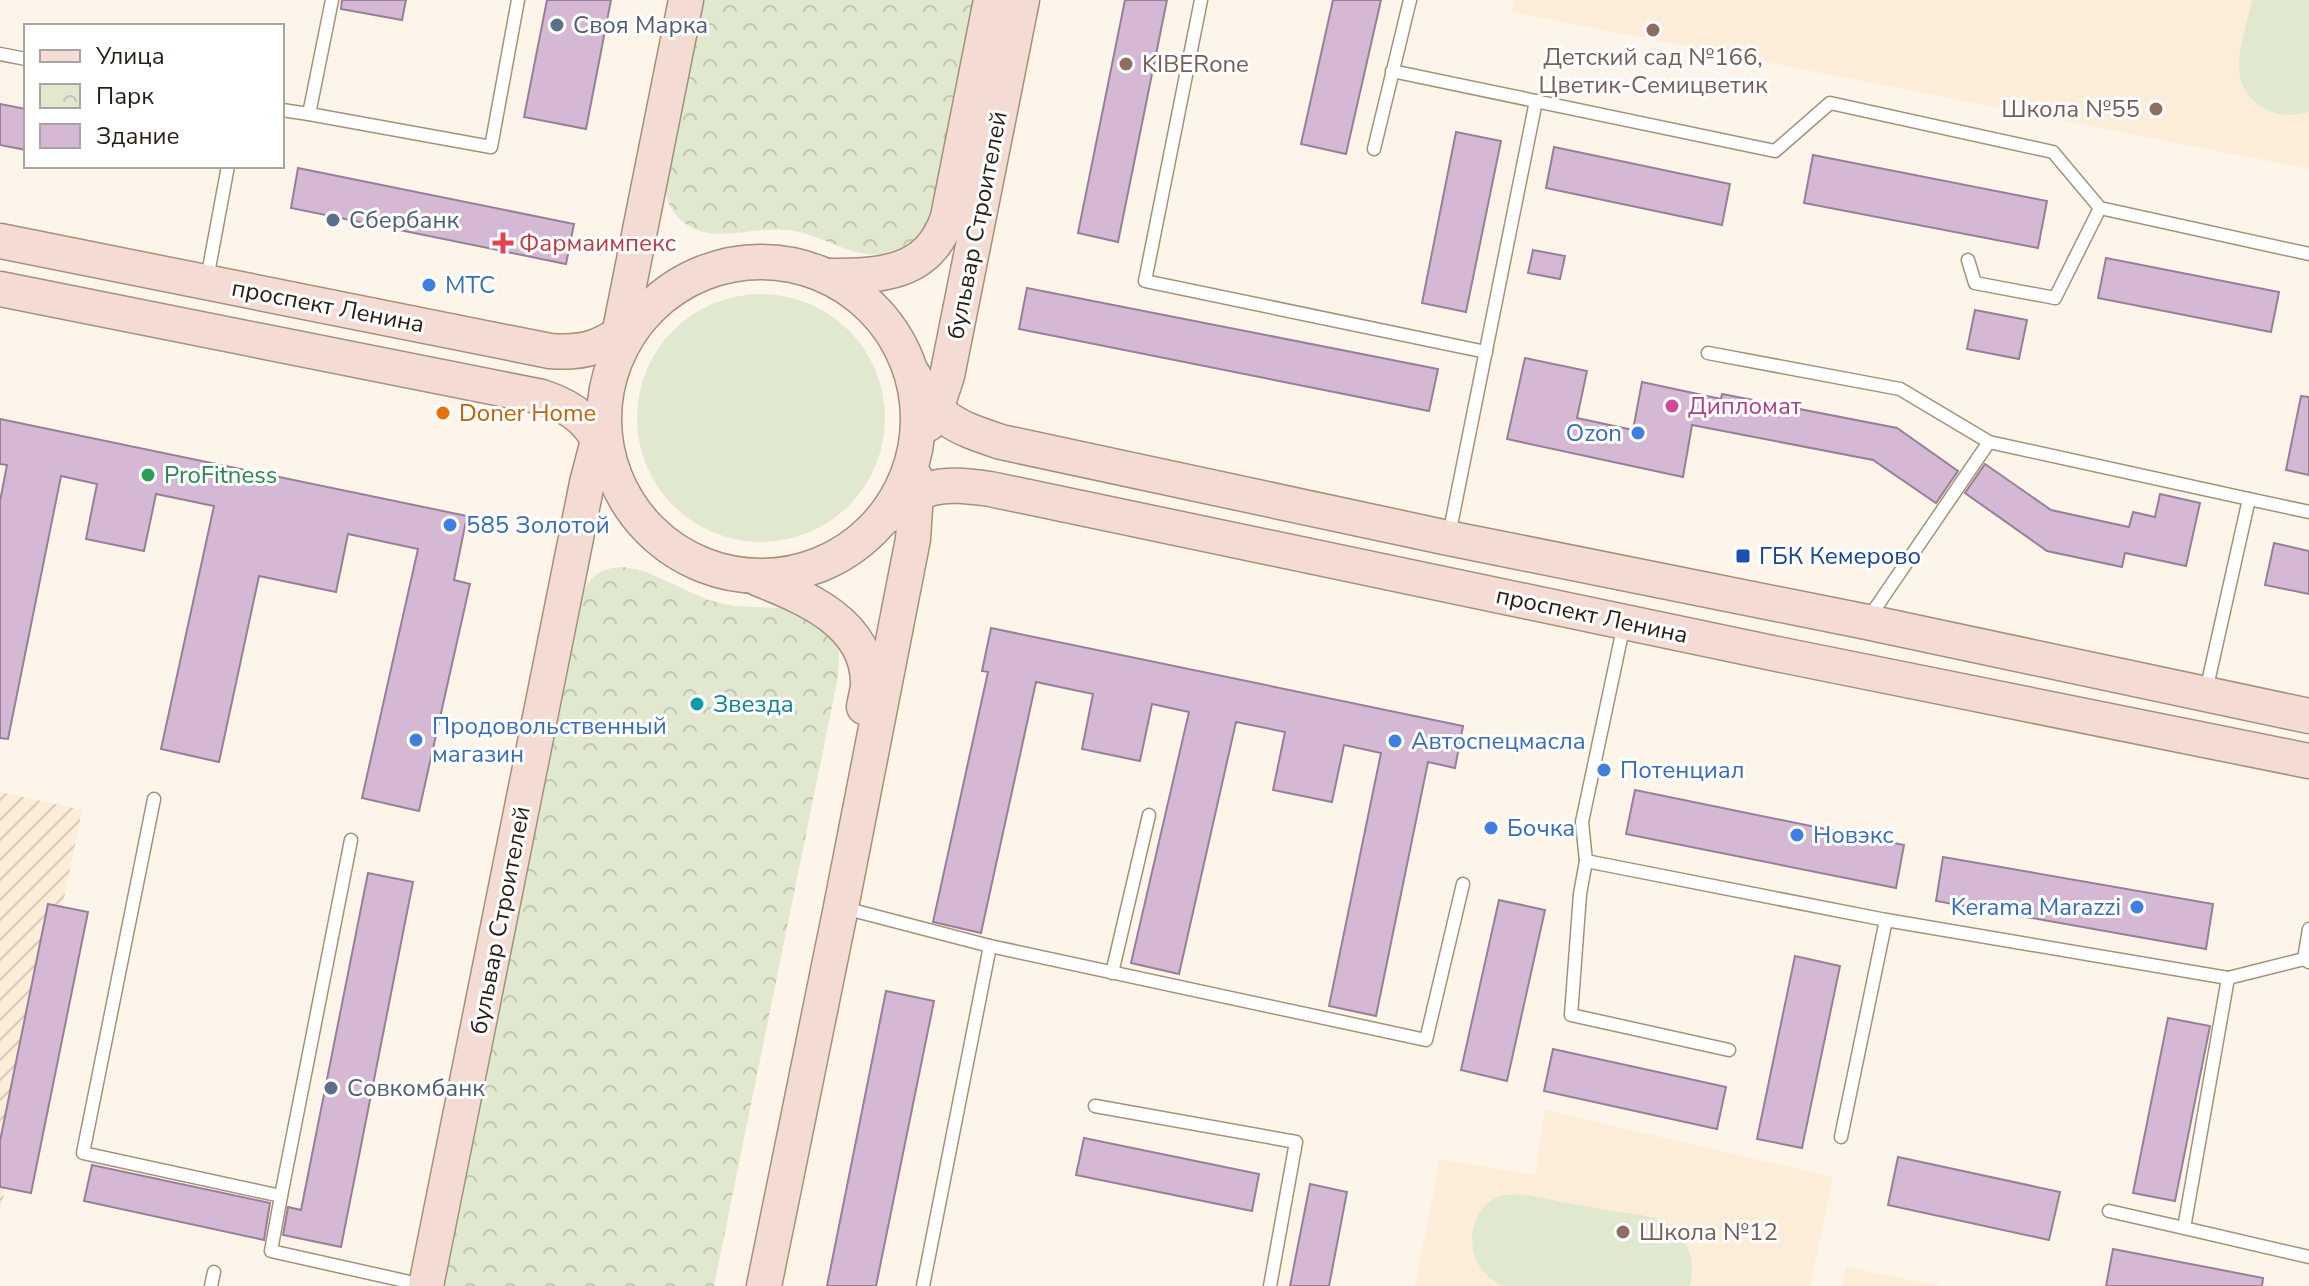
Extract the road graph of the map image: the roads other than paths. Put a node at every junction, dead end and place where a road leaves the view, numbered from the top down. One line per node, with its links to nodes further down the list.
1 (332, 0): 13 (lane)
2 (518, 0): 13 (lane)
3 (686, 0): 23 (main road)
4 (991, 0): 20 (main road, бульвар Строителей)
5 (1022, 0): 27 (main road, бульвар Строителей)
6 (1201, 0): 24 (lane)
7 (1410, 0): 10 (lane)
8 (0, 54): 9 (lane)
9 (24, 59)
10 (1392, 71): 11 (lane); 14 (lane)
11 (1536, 101): 16 (lane); 24 (lane)
12 (284, 110): 13 (lane)
13 (309, 114)
14 (1374, 149)
15 (228, 168): 21 (lane)
16 (2100, 208): 18 (lane); 19 (lane)
17 (0, 241): 21 (main road, проспект Ленина)
18 (2309, 254)
19 (1968, 260)
20 (828, 276): 23 (main road, проспект Ленина); 26 (main road, проспект Ленина)
21 (207, 282): 23 (main road, проспект Ленина)
22 (0, 289): 28 (main road, проспект Ленина)
23 (616, 351): 28 (main road, бульвар Строителей)
24 (1486, 352): 35 (lane)
25 (1708, 353): 29 (lane)
26 (912, 373): 27 (main road, проспект Ленина); 30 (main road)
27 (936, 409): 30 (main road, бульвар Строителей); 35 (main road, проспект Ленина)
28 (605, 439): 36 (main road); 63 (main road, бульвар Строителей)
29 (1989, 442): 32 (lane); 38 (lane)
30 (914, 451): 31 (main road); 34 (main road)
31 (916, 493): 34 (main road, проспект Ленина); 37 (main road, проспект Ленина); 47 (main road)
32 (2249, 499): 33 (lane); 39 (lane)
33 (2309, 512)
34 (884, 518): 36 (main road, проспект Ленина)
35 (1448, 538): 38 (main road, проспект Ленина)
36 (755, 577): 64 (main road)
37 (1625, 621): 41 (main road, проспект Ленина); 45 (lane)
38 (1867, 622): 39 (main road, проспект Ленина)
39 (2205, 694): 40 (main road, проспект Ленина)
40 (2309, 716)
41 (2309, 761)
42 (154, 799): 57 (lane)
43 (1149, 815): 52 (lane)
44 (351, 840): 57 (lane)
45 (1586, 861): 48 (lane); 54 (lane)
46 (1463, 884): 52 (lane)
47 (841, 907): 50 (lane); 65 (main road)
48 (1886, 920): 53 (lane); 56 (lane)
49 (2309, 929): 51 (lane)
50 (990, 946): 52 (lane); 66 (lane)
51 (2306, 961): 53 (lane)
52 (1112, 973)
53 (2228, 978): 59 (lane)
54 (1729, 1050)
55 (1095, 1106): 67 (lane)
56 (1841, 1137)
57 (281, 1196): 63 (lane)
58 (2109, 1211): 59 (lane)
59 (2184, 1228): 60 (lane)
60 (2309, 1257)
61 (214, 1272): 62 (lane)
62 (211, 1286)
63 (426, 1286)
64 (746, 1286)
65 (764, 1286)
66 (923, 1286)
67 (1270, 1286)

